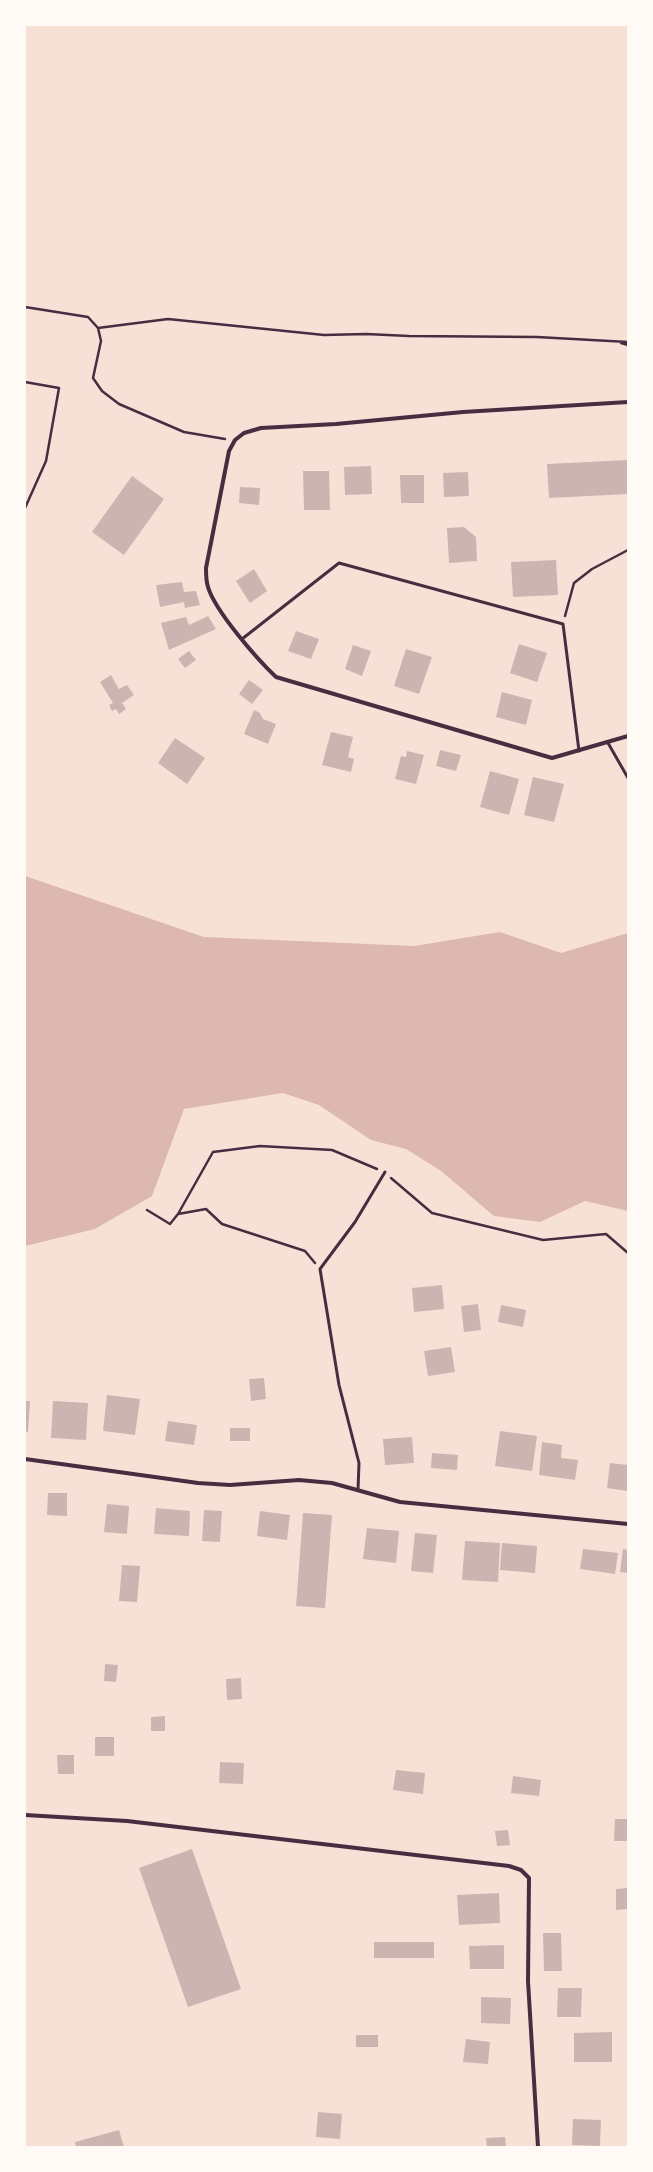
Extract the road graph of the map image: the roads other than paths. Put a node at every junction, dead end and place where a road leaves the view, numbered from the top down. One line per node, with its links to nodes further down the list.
1 (628, 402): 2 (street)
2 (242, 639): 5 (street); 5 (lane)
3 (628, 736): 4 (street)
4 (608, 743): 5 (street); 6 (lane)
5 (579, 751)
6 (628, 778)
7 (385, 1172): 9 (lane)
8 (25, 1459): 9 (street)
9 (358, 1490): 10 (street)
10 (628, 1524)
11 (25, 1815): 12 (street)
12 (538, 2147)

